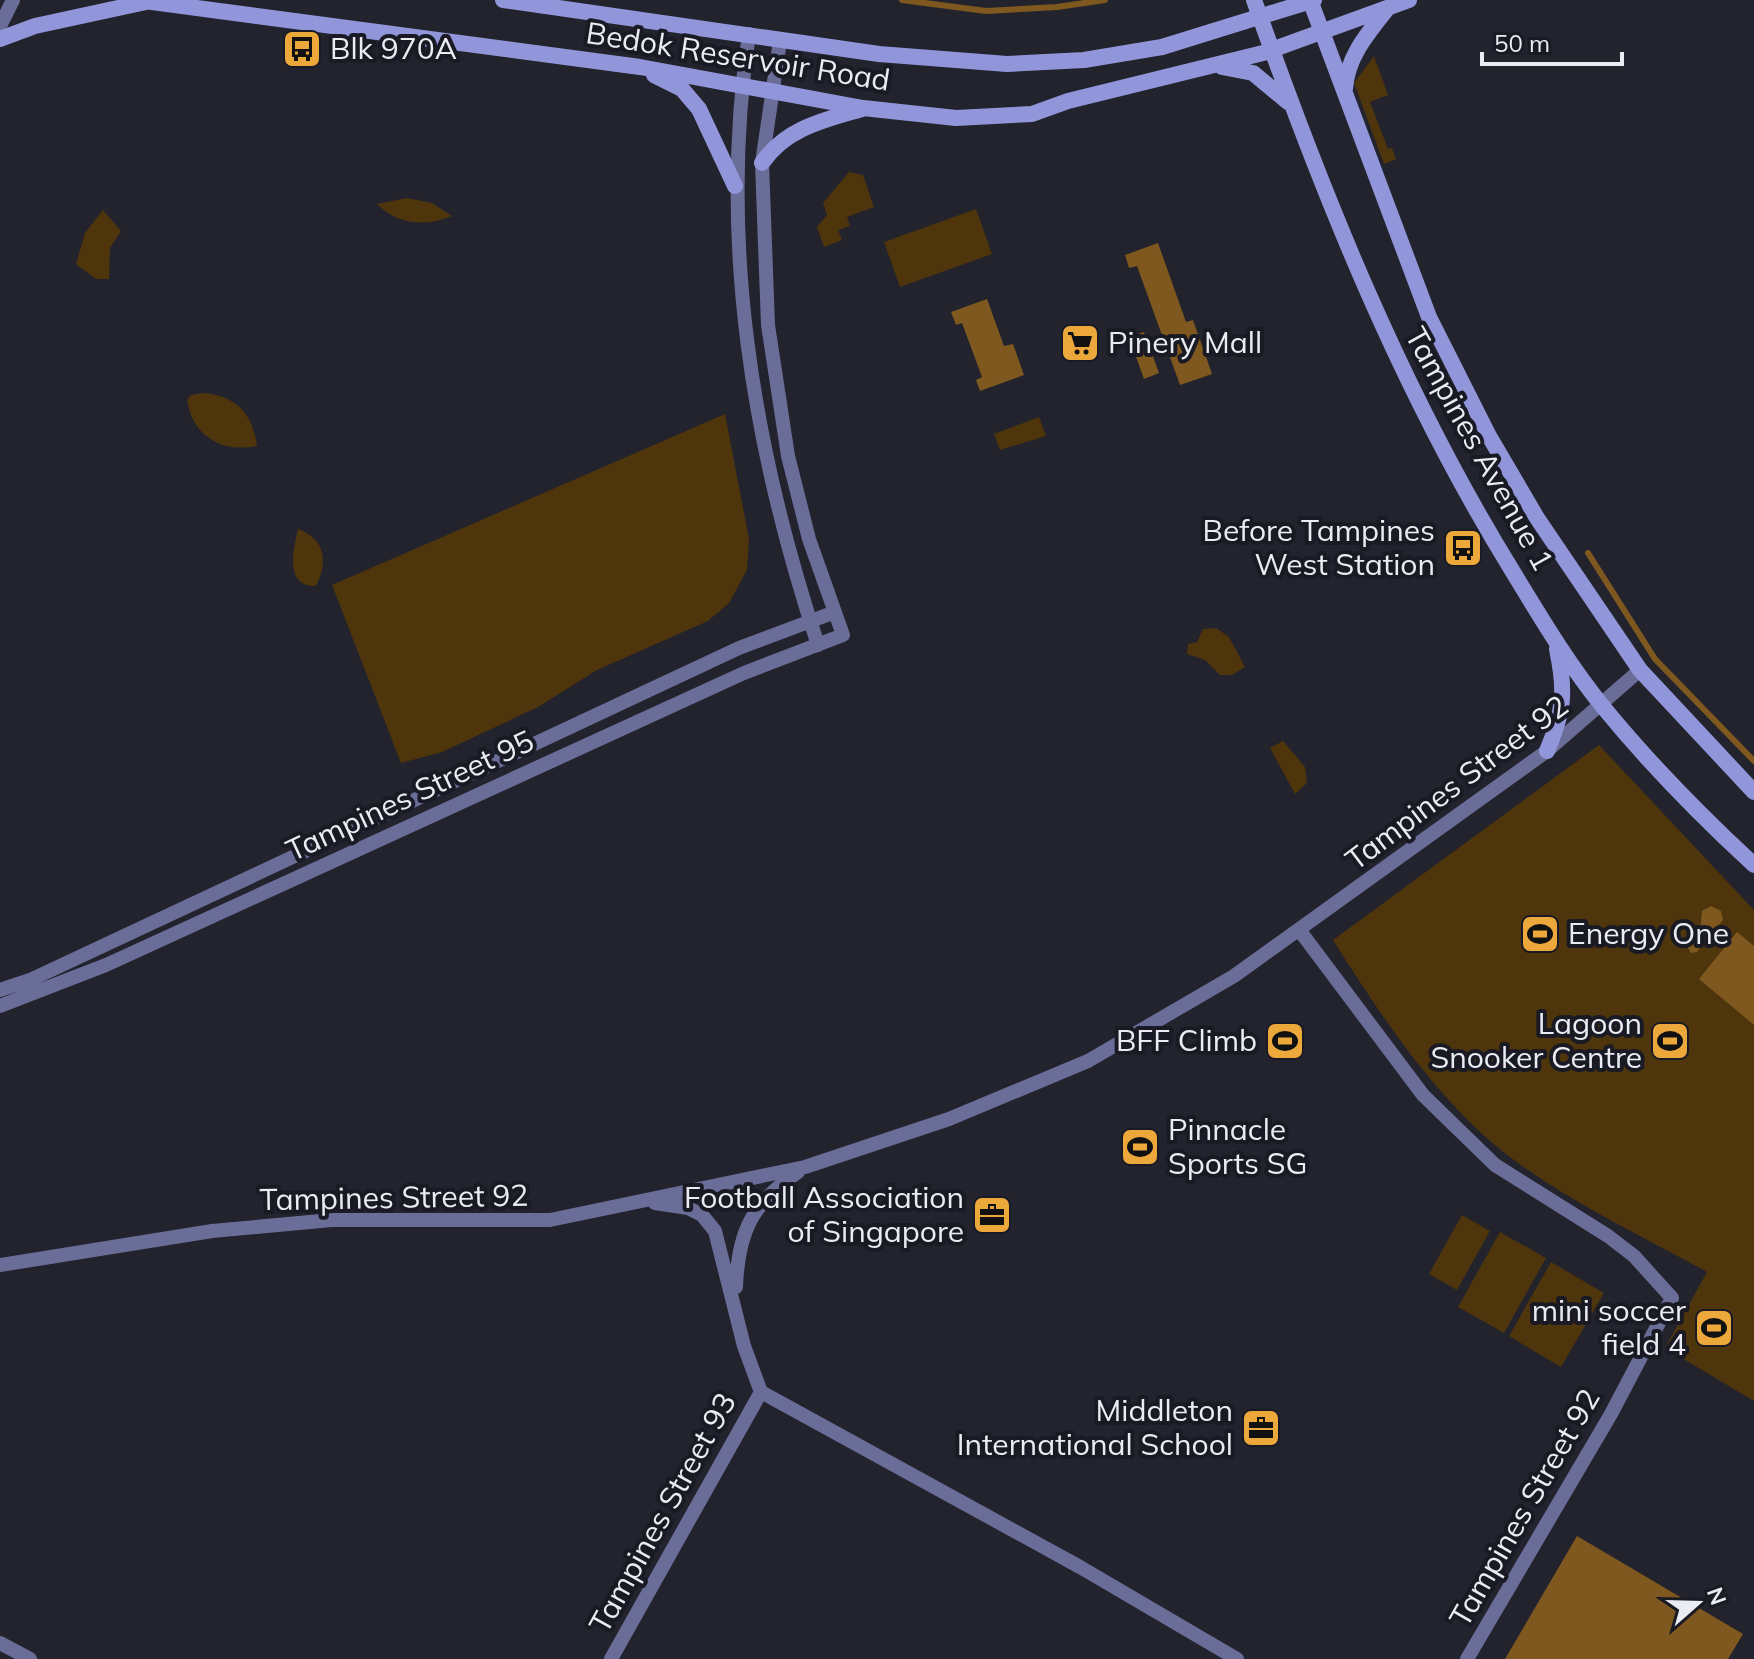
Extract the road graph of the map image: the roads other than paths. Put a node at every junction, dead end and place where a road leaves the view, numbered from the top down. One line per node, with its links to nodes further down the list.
1 (13, 0): 9 (street)
2 (503, 0): 11 (main road, Bedok Reservoir Road)
3 (1254, 0): 8 (main road, Tampines Avenue 1)
4 (1311, 0): 8 (main road, Bedok Reservoir Road); 10 (main road, Tampines Avenue 1)
5 (1409, 0): 7 (main road, Bedok Reservoir Road)
6 (141, 1): 12 (main road, Bedok Reservoir Road); 16 (main road, Bedok Reservoir Road)
7 (1388, 8): 10 (main road, Bedok Reservoir Road); 19 (main road)
8 (1260, 17): 13 (main road, Bedok Reservoir Road); 14 (main road, Tampines Avenue 1)
9 (0, 26)
10 (1321, 33): 14 (main road, Bedok Reservoir Road); 19 (main road, Tampines Avenue 1)
11 (749, 34): 13 (main road, Bedok Reservoir Road); 17 (street)
12 (0, 39)
13 (780, 41): 18 (street)
14 (1272, 50): 15 (main road, Bedok Reservoir Road); 20 (main road, Tampines Avenue 1)
15 (1216, 66): 20 (main road); 21 (main road, Bedok Reservoir Road)
16 (640, 67): 17 (main road, Bedok Reservoir Road); 23 (main road)
17 (742, 83): 18 (main road, Bedok Reservoir Road); 23 (street)
18 (771, 90): 21 (main road, Bedok Reservoir Road); 22 (street)
19 (1345, 95): 28 (main road, Tampines Avenue 1)
20 (1289, 103): 26 (main road, Tampines Avenue 1)
21 (863, 108): 22 (main road)
22 (762, 163): 24 (street)
23 (735, 186): 25 (street)
24 (835, 612): 25 (street, Tampines Street 95); 27 (street, Tampines Street 95)
25 (811, 622): 27 (street); 34 (street, Tampines Street 95)
26 (1556, 641): 29 (main road, Tampines Avenue 1); 30 (main road)
27 (818, 645): 35 (street, Tampines Street 95)
28 (1640, 670): 29 (street, Tampines Street 92); 31 (main road, Tampines Avenue 1)
29 (1602, 706): 30 (street, Tampines Street 92); 32 (main road, Tampines Avenue 1)
30 (1547, 751): 33 (street, Tampines Street 92)
31 (1754, 792)
32 (1754, 865)
33 (1300, 931): 36 (street, Tampines Street 92); 45 (street, Tampines Street 92)
34 (0, 990)
35 (0, 1006)
36 (805, 1167): 37 (street, Tampines Street 92); 39 (street, Tampines Street 92)
37 (646, 1202): 38 (street, Tampines Street 92); 39 (street, Tampines Street 92)
38 (0, 1265)
39 (735, 1306): 40 (street, Tampines Street 92)
40 (761, 1392): 43 (street, Tampines Street 93); 44 (street)
41 (0, 1643): 42 (street)
42 (30, 1659)
43 (611, 1659)
44 (1237, 1659)
45 (1467, 1659)

